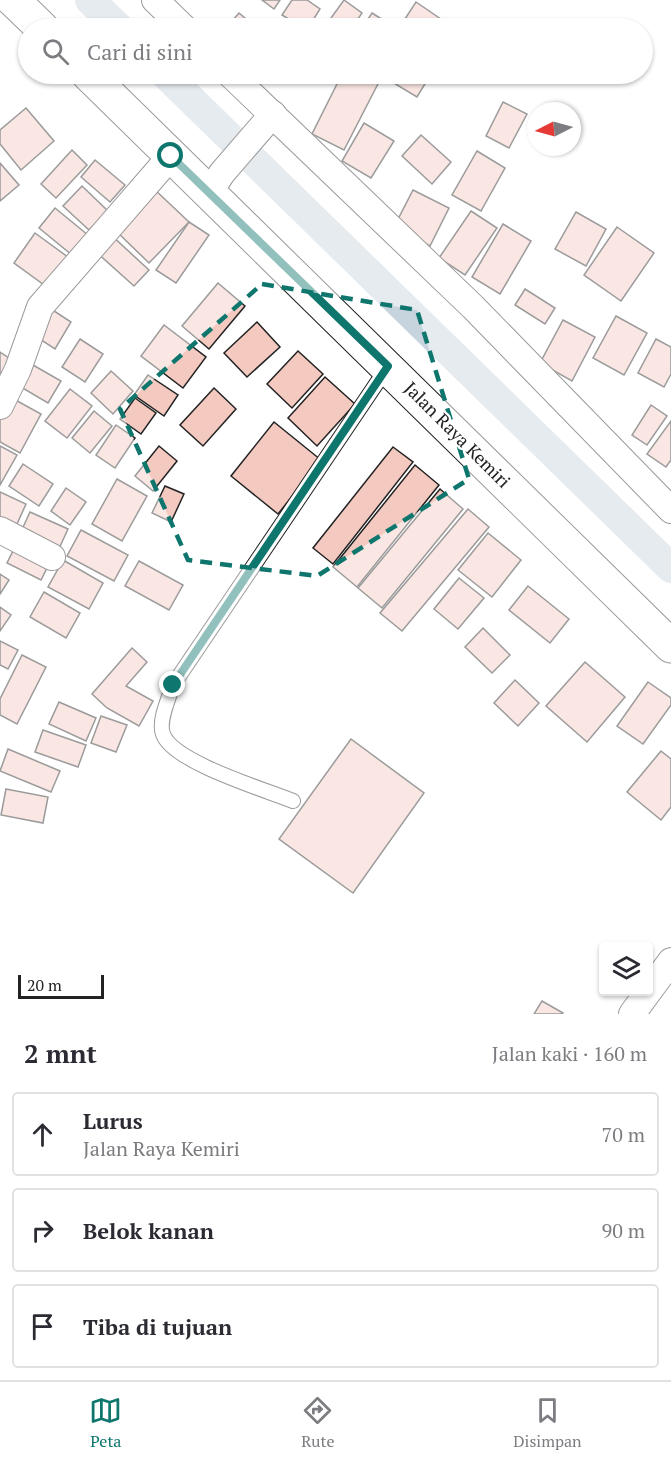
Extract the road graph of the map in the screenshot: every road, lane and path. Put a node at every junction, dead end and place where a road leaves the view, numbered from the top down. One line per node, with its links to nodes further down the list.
1 (14, 0): 3 (main road)
2 (155, 0): 4 (street)
3 (32, 18)
4 (174, 18)
5 (98, 84): 8 (main road, Jalan Raya Kemiri)
6 (239, 84): 7 (street)
7 (270, 118): 9 (street); 12 (street)
8 (171, 156): 9 (main road, Jalan Raya Kemiri); 11 (street)
9 (215, 183): 10 (main road, Jalan Raya Kemiri)
10 (388, 366): 15 (main road, Jalan Raya Kemiri); 16 (lane)
11 (0, 406)
12 (671, 510)
13 (0, 530): 14 (street)
14 (52, 557)
15 (671, 646)
16 (293, 801)
17 (671, 961): 18 (street)
18 (632, 1014)

